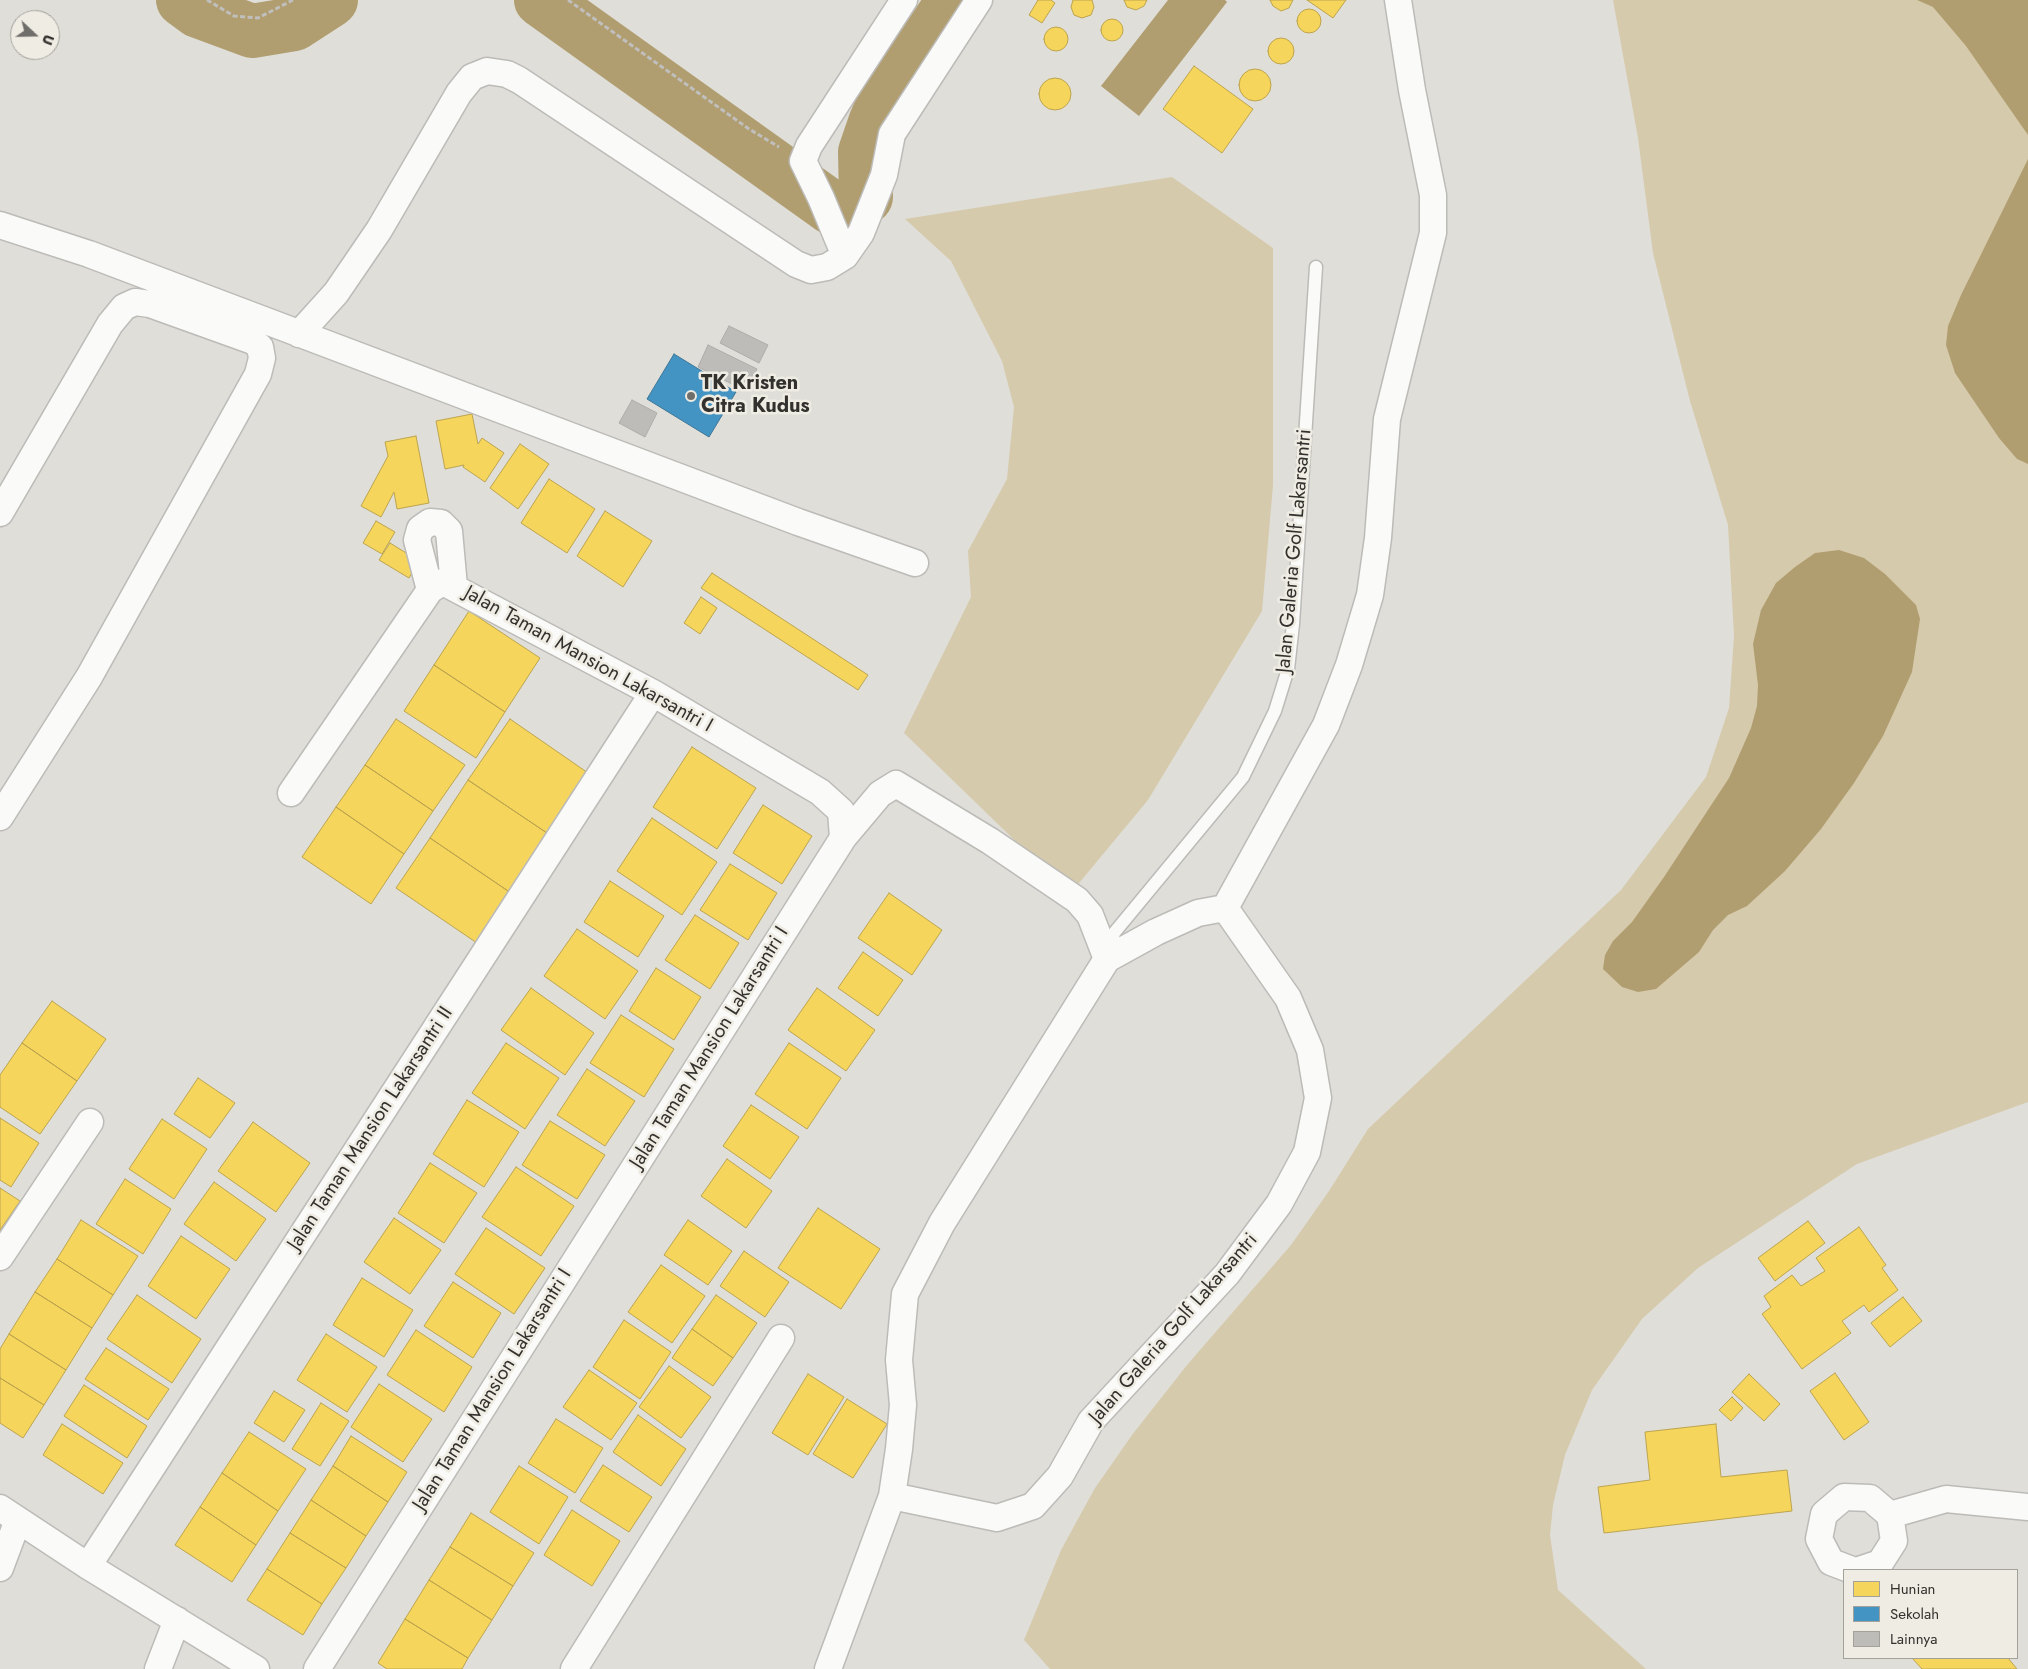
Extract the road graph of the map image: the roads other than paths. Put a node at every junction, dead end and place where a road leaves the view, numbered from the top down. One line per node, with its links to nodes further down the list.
1 (904, 0): 5 (street)
2 (978, 0): 5 (street)
3 (1398, 0): 14 (street)
4 (0, 225): 7 (street)
5 (841, 246): 7 (street)
6 (1316, 267): 15 (lane, Jalan Galeria Golf Lakarsantri)
7 (299, 334): 9 (street)
8 (0, 513): 12 (street)
9 (915, 563)
10 (653, 693): 11 (street, Jalan Taman Mansion Lakarsantri I); 13 (street, Jalan Taman Mansion Lakarsantri I); 23 (street, Jalan Taman Mansion Lakarsantri II)
11 (291, 793)
12 (0, 817)
13 (842, 838): 15 (street); 30 (street, Jalan Taman Mansion Lakarsantri I)
14 (1225, 908): 15 (street, Jalan Galeria Golf Lakarsantri); 19 (street, Jalan Galeria Golf Lakarsantri)
15 (1107, 959): 19 (street, Jalan Galeria Golf Lakarsantri)
16 (90, 1122): 17 (street)
17 (0, 1256)
18 (781, 1338): 31 (street)
19 (892, 1496): 32 (street, Jalan Galeria Golf Lakarsantri)
20 (2028, 1507): 22 (street)
21 (9, 1514): 23 (street); 24 (street)
22 (1890, 1515): 25 (street); 26 (street)
23 (88, 1566): 27 (street)
24 (0, 1568)
25 (1849, 1569)
26 (1862, 1569)
27 (177, 1620): 28 (street); 29 (street)
28 (158, 1669)
29 (256, 1669)
30 (316, 1669)
31 (574, 1669)
32 (828, 1669)

